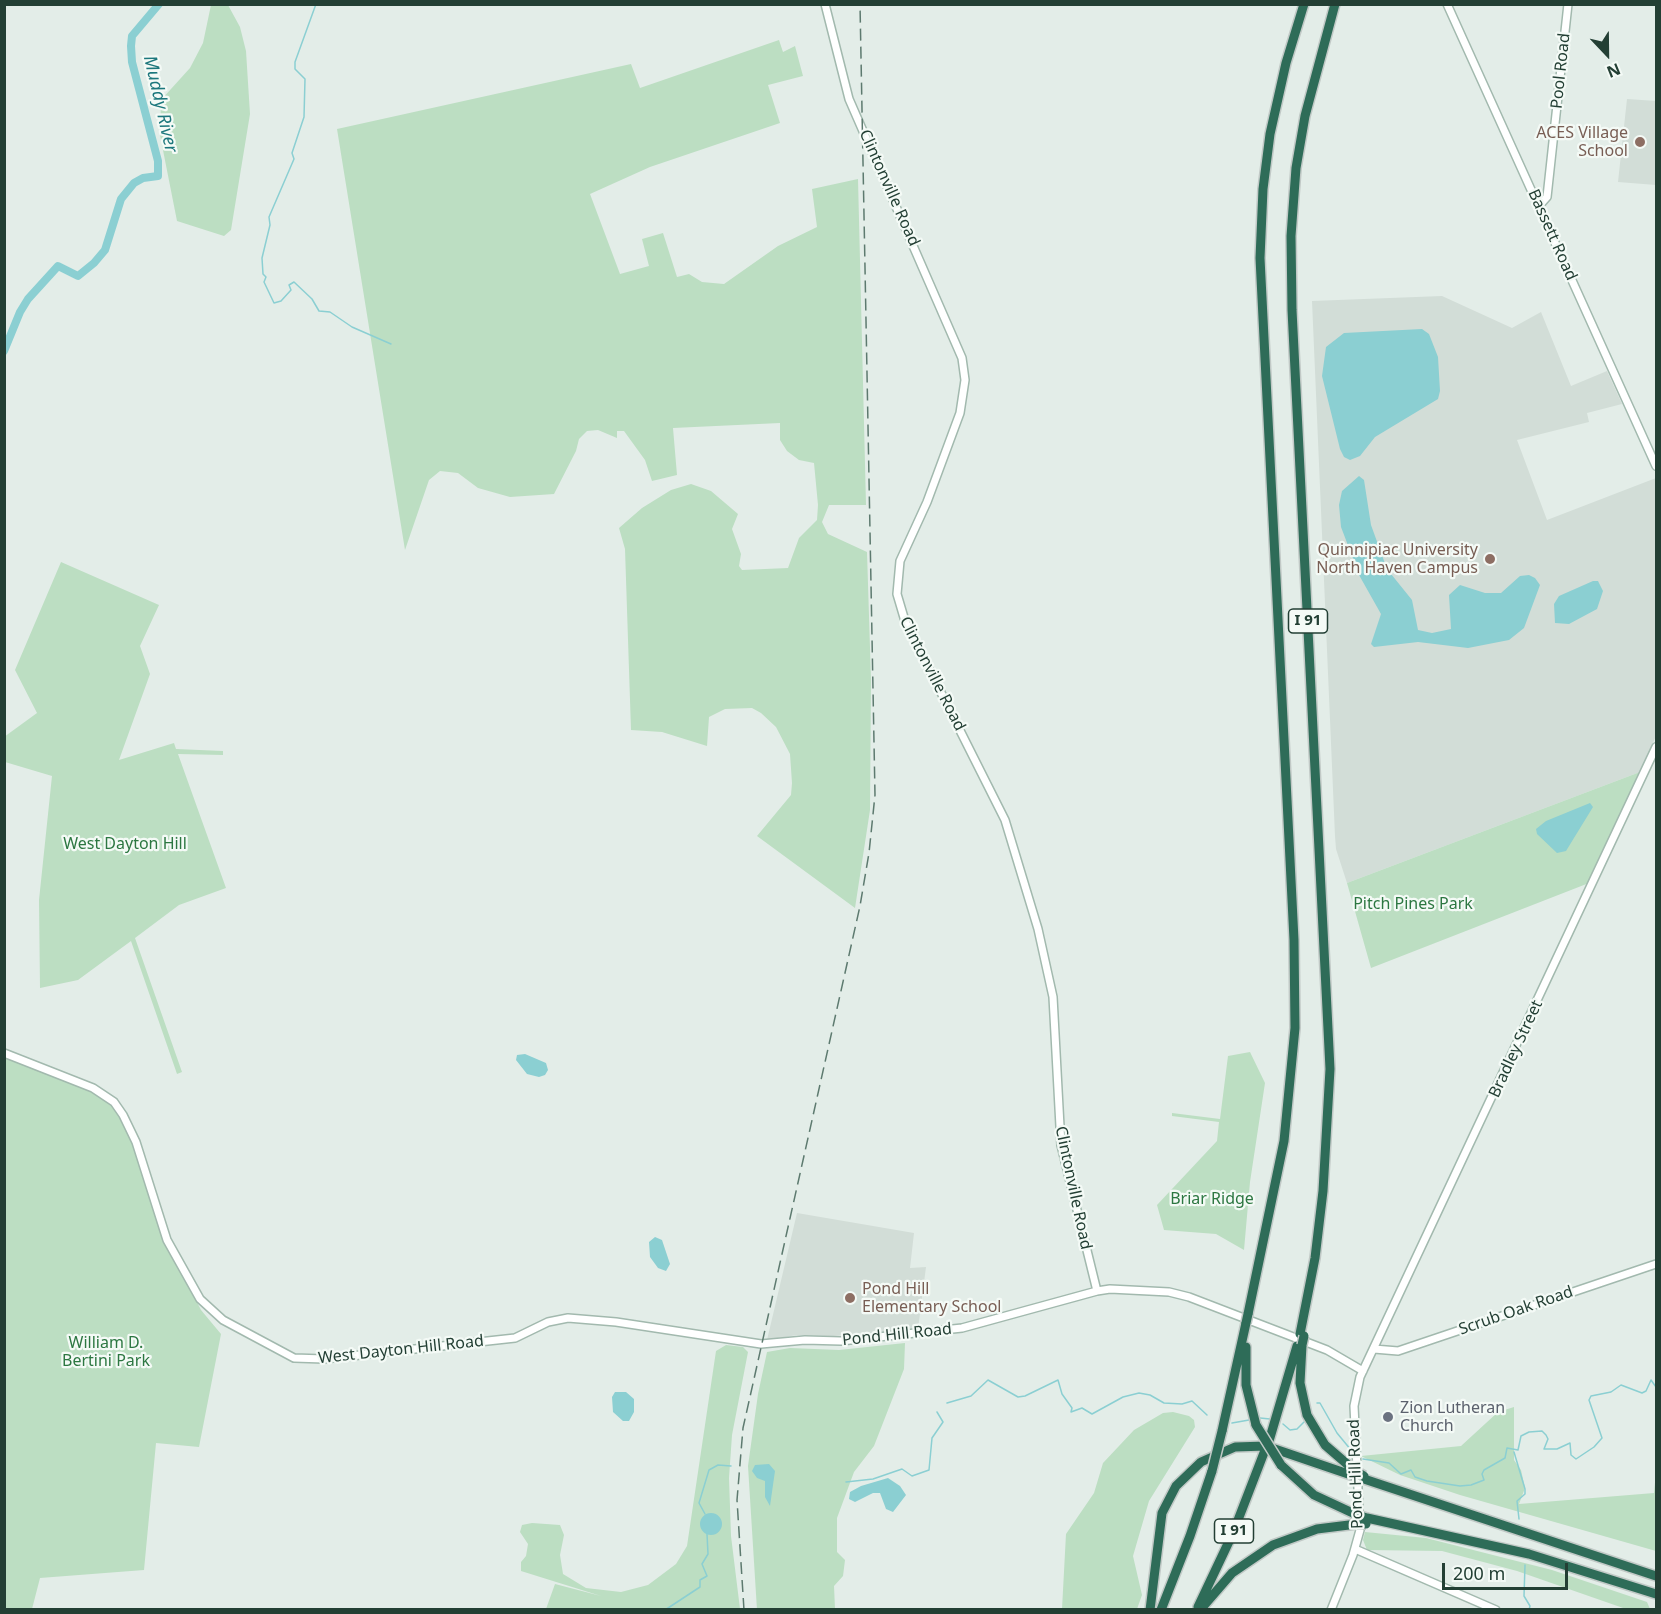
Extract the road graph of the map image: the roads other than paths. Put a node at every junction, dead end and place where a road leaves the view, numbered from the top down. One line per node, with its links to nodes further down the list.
1 (825, 4): 11 (street, Clintonville Road)
2 (1304, 4): 12 (highway, I 91)
3 (1335, 4): 14 (highway, I 91)
4 (1447, 4): 6 (street, Bassett Road)
5 (1568, 4): 6 (street, Pool Road)
6 (1539, 206): 7 (street, Bassett Road)
7 (1656, 466)
8 (1656, 747): 15 (street, Bradley Street)
9 (4, 1053): 13 (street, West Dayton Hill Road)
10 (1656, 1264): 15 (street, Scrub Oak Road)
11 (1097, 1291): 13 (street, Pond Hill Road); 16 (street, Pond Hill Road)
12 (1246, 1321): 18 (highway, bridge); 23 (highway, I 91, bridge)
13 (524, 1335)
14 (1301, 1340): 17 (highway); 24 (highway, I 91)
15 (1374, 1349): 16 (street, Pond Hill Road)
16 (1363, 1371): 19 (street, Pond Hill Road)
17 (1362, 1477): 20 (highway); 22 (highway)
18 (1362, 1520): 21 (highway); 24 (highway)
19 (1355, 1549): 25 (street, Pond Hill Road); 26 (street)
20 (1656, 1576)
21 (1656, 1594)
22 (1150, 1610)
23 (1161, 1610)
24 (1198, 1610)
25 (1331, 1610)
26 (1496, 1610)

